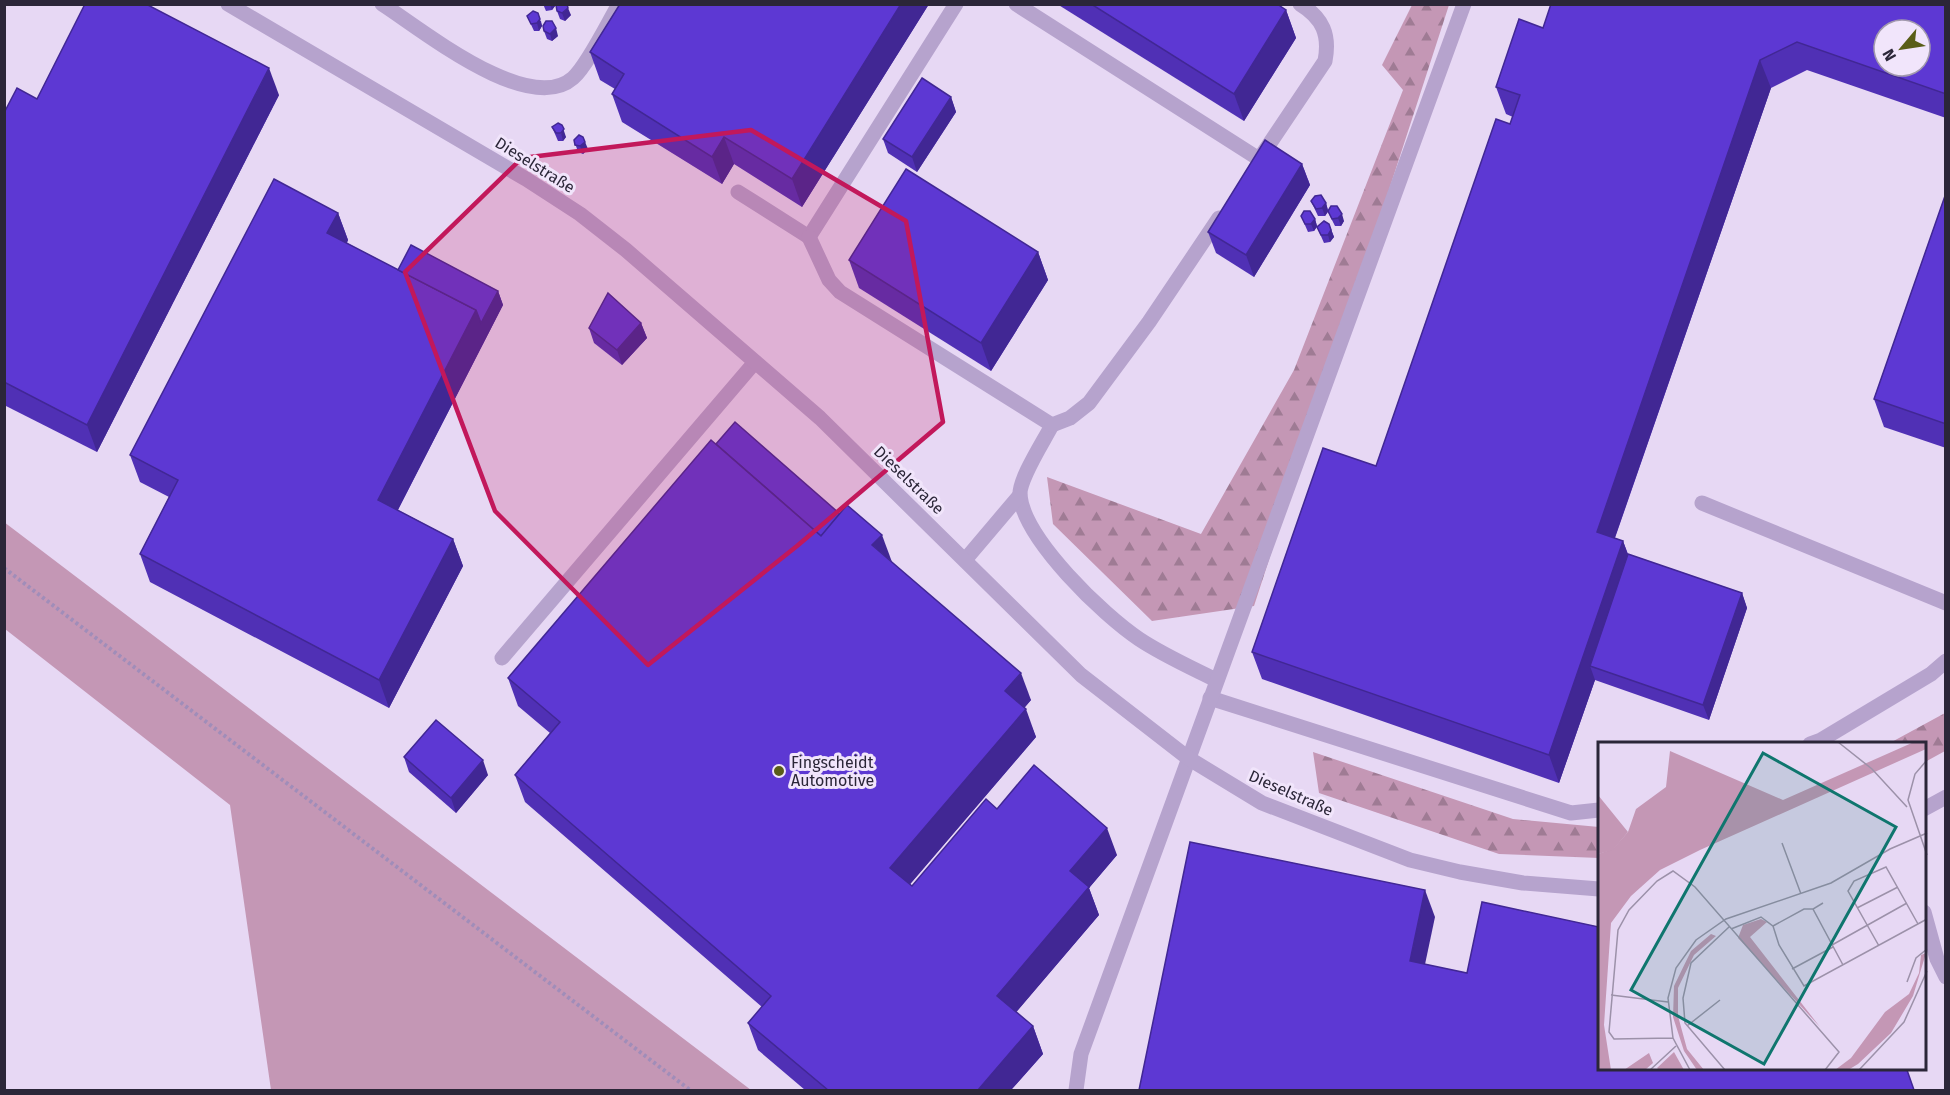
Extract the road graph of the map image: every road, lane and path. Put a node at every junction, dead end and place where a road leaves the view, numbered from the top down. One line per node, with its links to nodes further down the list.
1 (228, 4): 11 (street, Dieselstraße)
2 (382, 4): 3 (street)
3 (619, 4)
4 (957, 4): 10 (street)
5 (1016, 4): 6 (street)
6 (1300, 4)
7 (1464, 4): 20 (street)
8 (738, 192): 10 (street)
9 (1227, 207): 12 (street)
10 (809, 237): 12 (street)
11 (755, 362): 15 (street, Dieselstraße); 18 (street)
12 (1052, 425): 13 (street)
13 (1020, 495): 15 (street); 20 (street)
14 (1702, 503): 17 (street)
15 (965, 560): 23 (street, Dieselstraße)
16 (4, 568): 30 (path)
17 (1946, 603)
18 (502, 658)
19 (1946, 661): 22 (street)
20 (1216, 680): 21 (street)
21 (1210, 698): 23 (street); 26 (street)
22 (1816, 742)
23 (1188, 758): 27 (street, Dieselstraße); 31 (street)
24 (1946, 797): 25 (street)
25 (1926, 808)
26 (1598, 810)
27 (1598, 889)
28 (1926, 919): 29 (street)
29 (1946, 977)
30 (690, 1090)
31 (1076, 1090)

